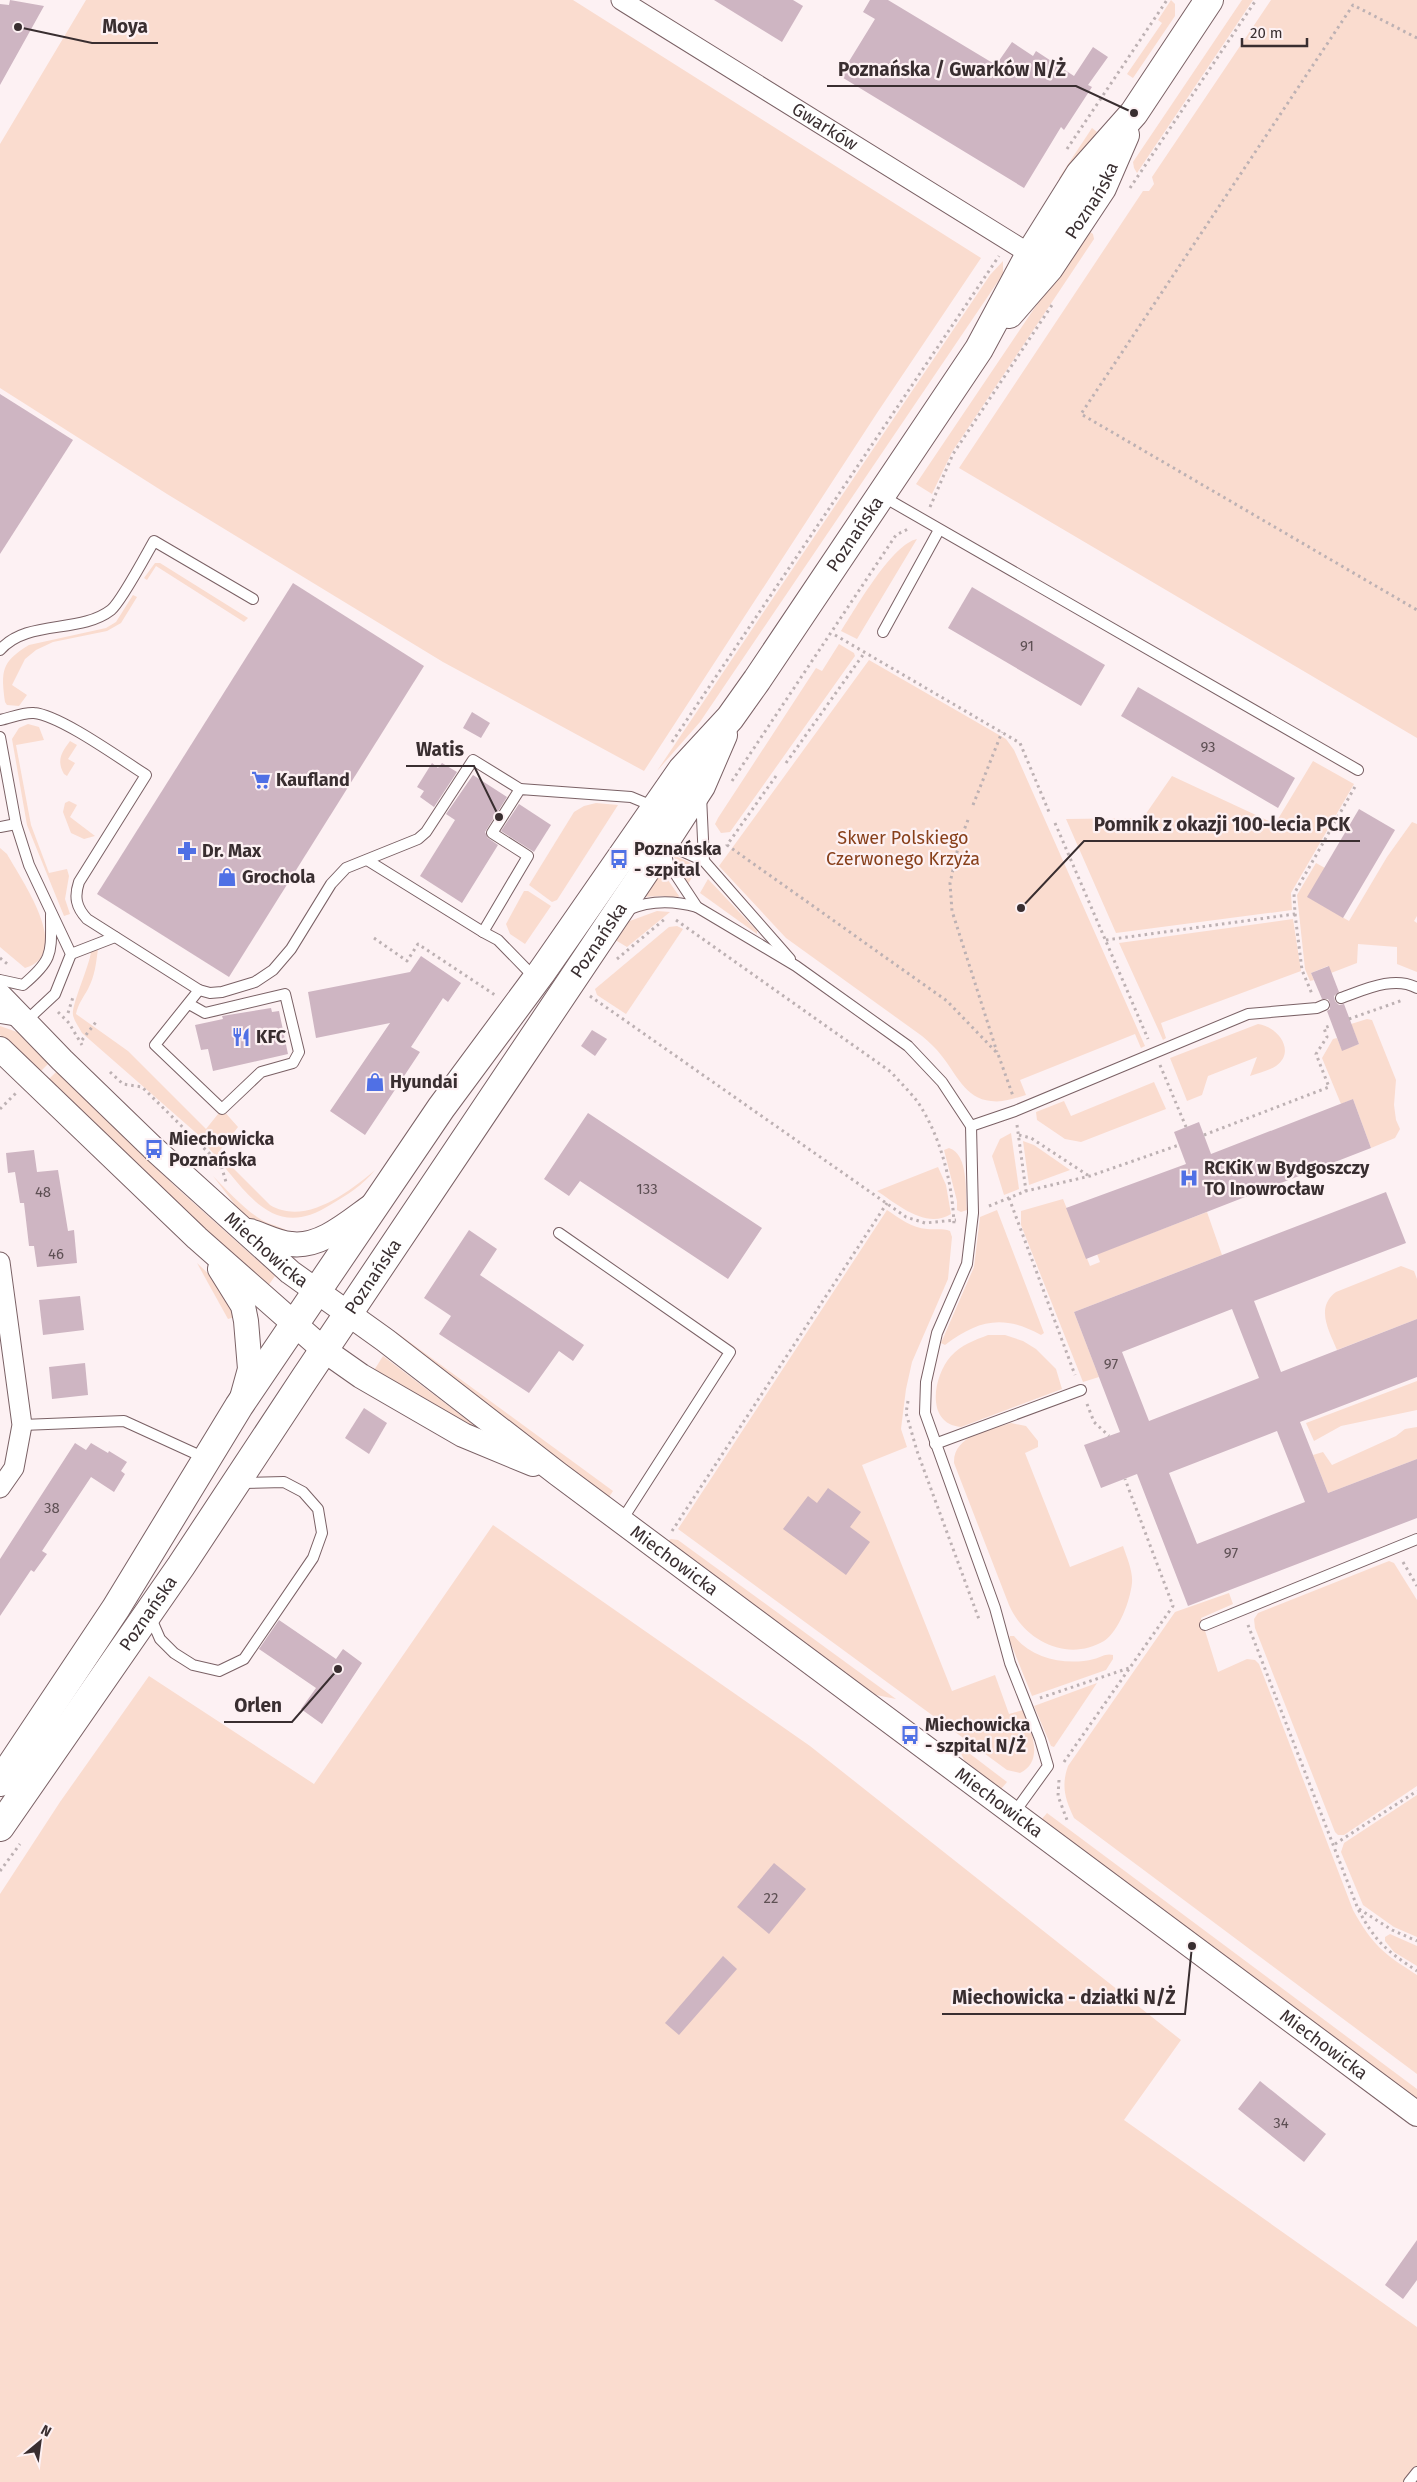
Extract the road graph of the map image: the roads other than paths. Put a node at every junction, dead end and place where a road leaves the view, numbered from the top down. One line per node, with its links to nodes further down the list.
1 (621, 0): 4 (street, Gwarków)
2 (1209, 0): 3 (main road, Poznańska)
3 (1134, 113): 4 (main road, Poznańska); 5 (main road, Poznańska)
4 (1019, 247): 5 (main road, Poznańska)
5 (979, 349): 6 (main road, Poznańska)
6 (881, 496): 7 (lane); 11 (main road, Poznańska)
7 (939, 530): 9 (lane); 14 (lane)
8 (253, 599): 10 (lane)
9 (883, 632)
10 (0, 650)
11 (730, 718): 15 (main road, Poznańska); 19 (main road, Poznańska)
12 (0, 720): 26 (lane)
13 (0, 737): 17 (lane)
14 (1358, 770)
15 (701, 786): 19 (main road, Poznańska); 21 (lane)
16 (520, 789): 19 (lane); 20 (lane); 25 (lane)
17 (16, 824): 18 (lane); 23 (lane)
18 (0, 827)
19 (653, 829): 21 (lane); 22 (lane); 24 (main road, Poznańska); 30 (main road, Poznańska)
20 (367, 860): 25 (lane); 32 (lane)
21 (704, 861): 28 (lane)
22 (697, 907): 24 (lane); 28 (lane)
23 (52, 911): 27 (lane); 29 (lane)
24 (614, 916): 47 (main road, Poznańska)
25 (483, 932): 30 (lane)
26 (115, 936): 27 (lane); 32 (lane)
27 (71, 954): 38 (lane)
28 (796, 966): 40 (lane)
29 (0, 980)
30 (536, 980): 41 (main road, Poznańska)
31 (1417, 988): 34 (lane)
32 (199, 990): 35 (lane)
33 (0, 996): 38 (street, Miechowicka)
34 (1341, 998)
35 (189, 1004): 35 (lane)
36 (1320, 1007): 40 (lane)
37 (0, 1018): 38 (lane)
38 (25, 1022): 42 (street, Miechowicka)
39 (0, 1049): 44 (street, Miechowicka)
40 (971, 1126): 53 (lane)
41 (377, 1203): 42 (street); 46 (main road, Poznańska)
42 (236, 1226): 46 (street, Miechowicka)
43 (559, 1233): 58 (lane)
44 (197, 1238): 48 (street, Miechowicka); 51 (street)
45 (0, 1262): 52 (street)
46 (316, 1292): 47 (street, Miechowicka); 48 (main road, Poznańska)
47 (349, 1313): 49 (main road, Poznańska); 55 (street, Miechowicka)
48 (295, 1325): 49 (street, Miechowicka); 51 (main road, Poznańska)
49 (324, 1350): 55 (street, Miechowicka); 56 (main road, Poznańska)
50 (1081, 1390): 53 (lane)
51 (239, 1406): 54 (main road, Poznańska)
52 (22, 1424): 54 (lane); 57 (street)
53 (935, 1444): 63 (lane)
54 (207, 1459): 62 (main road, Poznańska)
55 (558, 1474): 58 (street, Miechowicka)
56 (236, 1483): 60 (main road, Poznańska); 60 (lane)
57 (0, 1488)
58 (622, 1520): 63 (street, Miechowicka)
59 (1417, 1538): 61 (lane)
60 (148, 1614): 64 (main road, Poznańska)
61 (1205, 1625)
62 (0, 1782)
63 (1014, 1813): 65 (street, Miechowicka)
64 (2, 1819)
65 (1417, 2114)
66 (1417, 2472): 67 (lane)
67 (1409, 2482)

